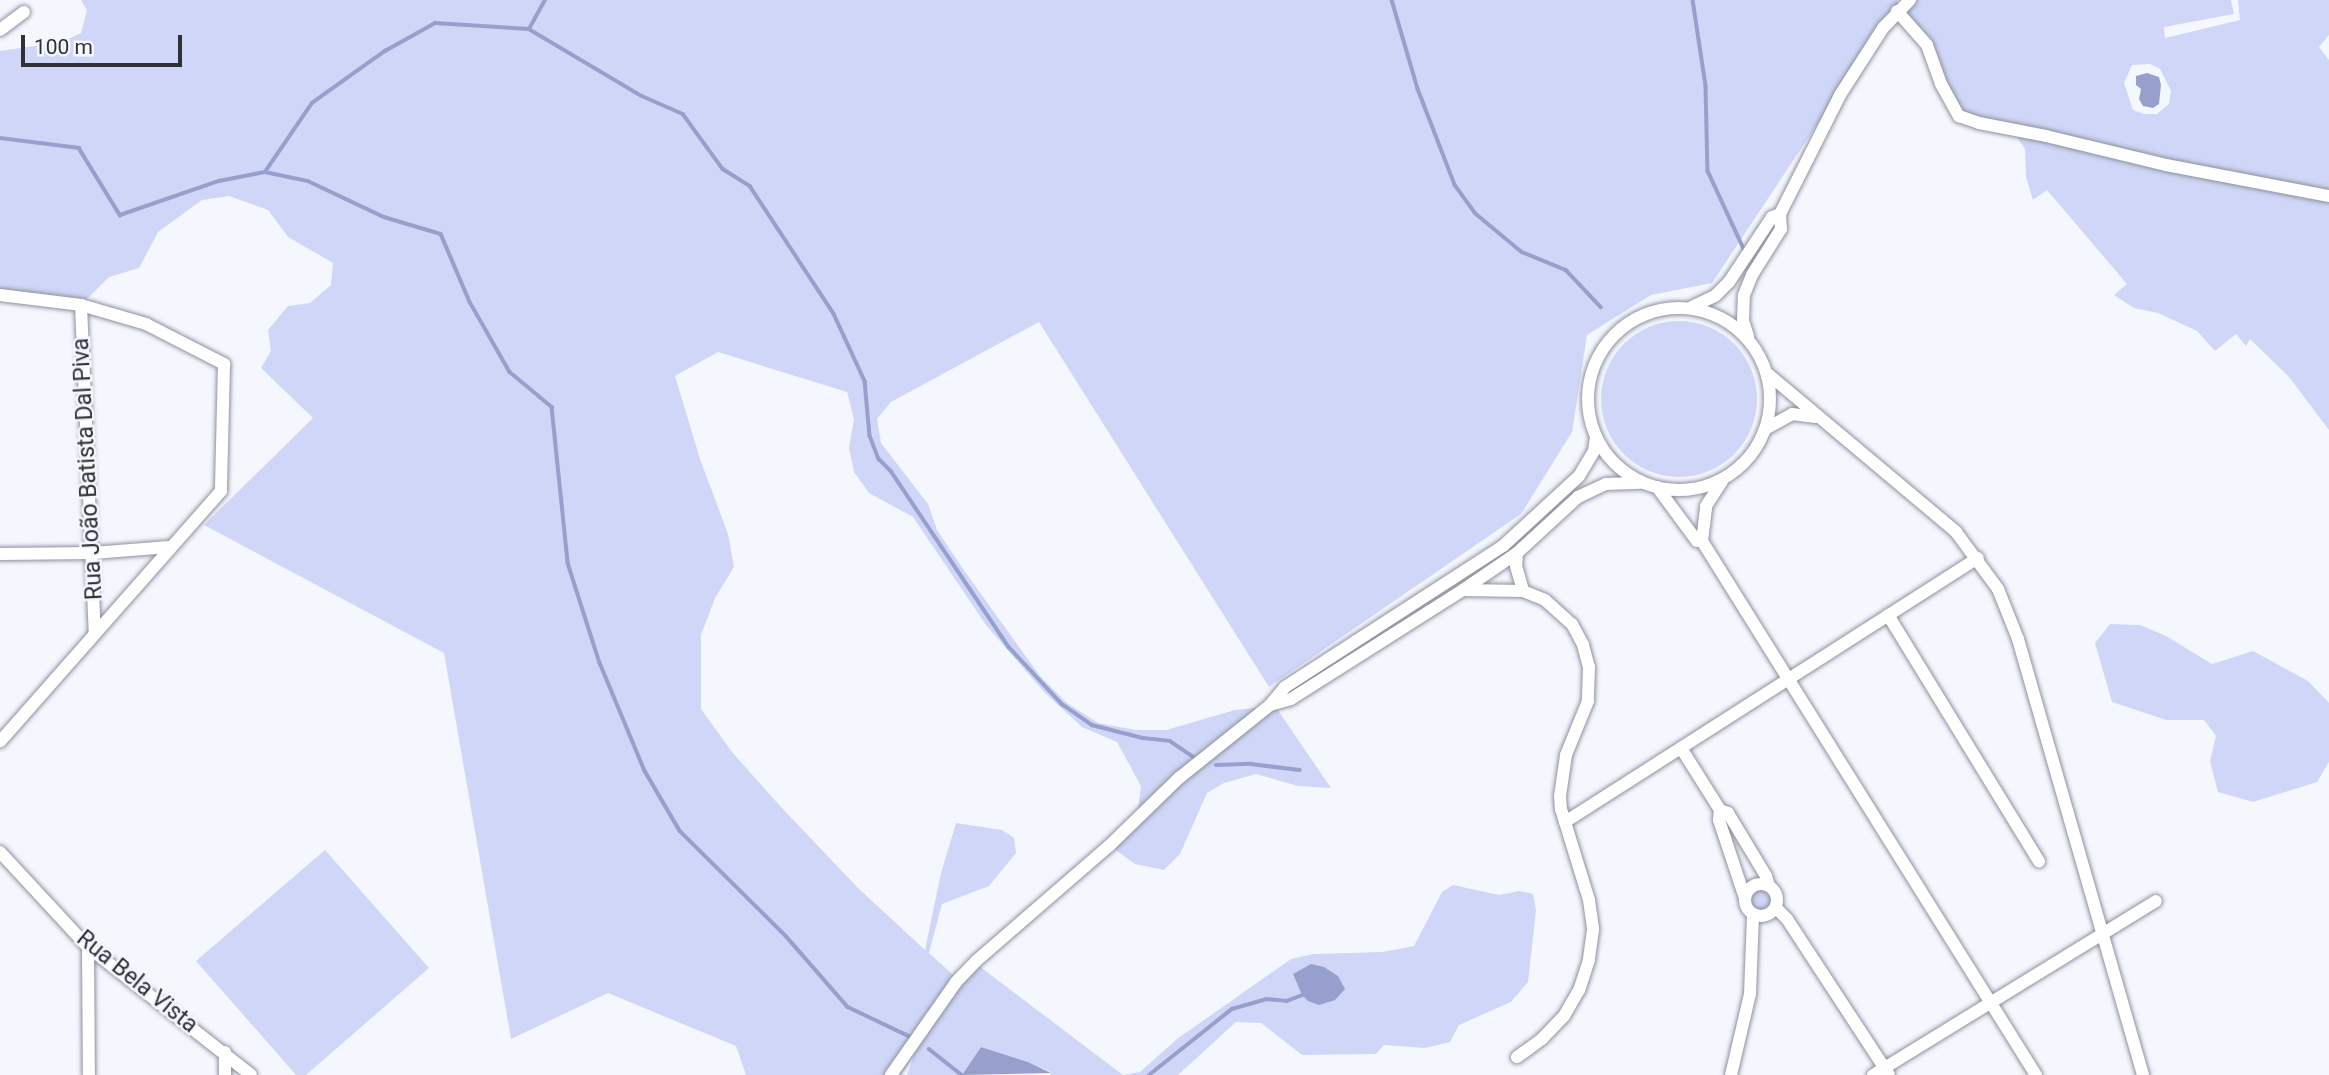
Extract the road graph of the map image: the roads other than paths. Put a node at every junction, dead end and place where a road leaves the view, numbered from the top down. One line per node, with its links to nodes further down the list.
1 (1910, 0): 2 (street)
2 (1897, 11): 5 (street); 6 (street)
3 (24, 12): 4 (street)
4 (0, 30)
5 (2329, 195)
6 (1780, 214): 9 (street); 10 (street)
7 (0, 295): 8 (street)
8 (81, 305): 19 (street); 20 (street, Rua João Batista Dal Piva)
9 (1689, 308): 10 (street); 14 (street)
10 (1748, 338): 11 (street)
11 (1768, 374): 12 (street); 13 (street)
12 (1816, 417): 13 (street); 23 (street)
13 (1767, 428): 15 (street)
14 (1596, 436): 16 (street); 29 (street)
15 (1723, 479): 17 (street); 18 (street)
16 (1644, 483): 17 (street); 21 (street)
17 (1657, 487): 18 (street)
18 (1702, 541): 28 (street)
19 (169, 547): 20 (street); 27 (street)
20 (93, 553): 22 (street); 27 (street, Rua João Batista Dal Piva)
21 (1517, 553): 24 (street); 25 (street)
22 (0, 554)
23 (1978, 558): 26 (street); 41 (street)
24 (1463, 590): 25 (street); 29 (street)
25 (1523, 591): 33 (street)
26 (1888, 615): 28 (street); 35 (street)
27 (95, 633): 30 (street)
28 (1789, 680): 31 (street); 43 (street)
29 (1270, 705): 50 (street)
30 (0, 741)
31 (1681, 748): 32 (street); 33 (street)
32 (1720, 810): 36 (street); 37 (street)
33 (1565, 822): 45 (street)
34 (0, 852): 42 (street, Rua Bela Vista)
35 (2039, 861)
36 (1769, 886): 37 (street); 39 (street)
37 (1745, 898): 40 (street)
38 (2156, 901): 41 (street)
39 (1776, 908): 40 (street); 46 (street)
40 (1753, 915): 51 (street)
41 (2103, 933): 43 (street); 54 (street)
42 (88, 947): 44 (street, Rua Bela Vista); 47 (street)
43 (1991, 1002): 46 (street); 53 (street)
44 (225, 1052): 48 (street); 49 (street, Rua Bela Vista)
45 (1517, 1057)
46 (1887, 1071): 52 (street)
47 (89, 1075)
48 (225, 1075)
49 (251, 1075)
50 (891, 1075)
51 (1731, 1075)
52 (1873, 1075)
53 (2036, 1075)
54 (2143, 1075)

